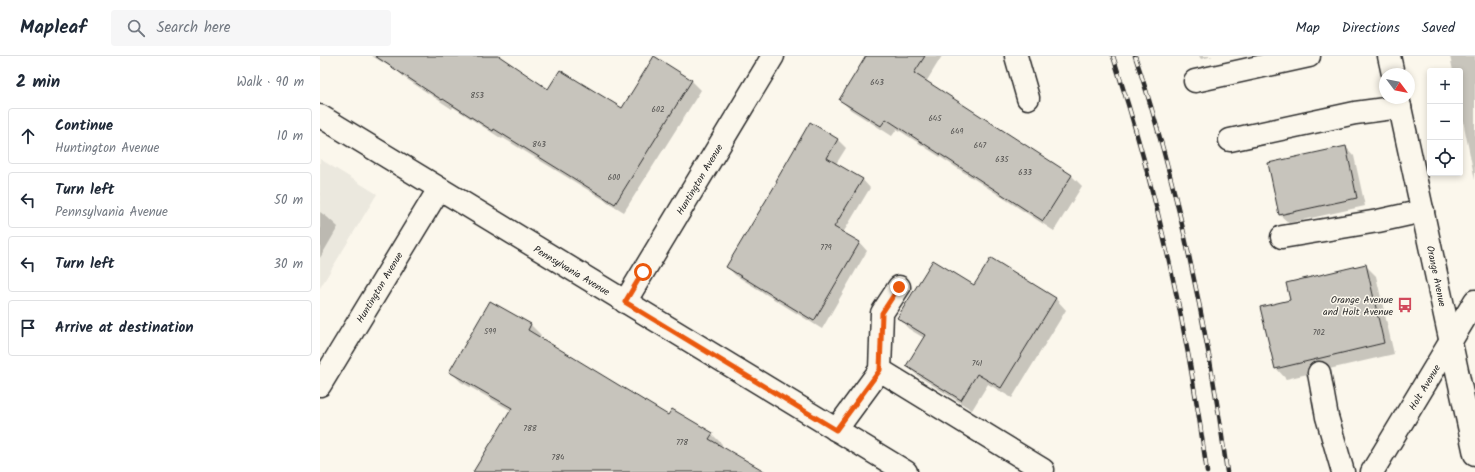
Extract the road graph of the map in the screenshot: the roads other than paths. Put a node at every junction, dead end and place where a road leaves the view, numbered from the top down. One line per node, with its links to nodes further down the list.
1 (774, 56): 17 (street, Huntington Avenue)
2 (1016, 56): 7 (street)
3 (1309, 56): 6 (street)
4 (1389, 56): 5 (street)
5 (1392, 68)
6 (1194, 81)
7 (1028, 98)
8 (1395, 104): 11 (street)
9 (1399, 104): 13 (street, Orange Avenue)
10 (320, 116): 12 (street, Pennsylvania Avenue)
11 (1230, 140)
12 (439, 189): 17 (street, Pennsylvania Avenue); 21 (street, Huntington Avenue)
13 (1423, 211): 14 (street); 18 (street, Orange Avenue)
14 (1282, 237)
15 (899, 287): 19 (street)
16 (1475, 301): 18 (street, Holt Avenue)
17 (625, 302): 23 (street, Pennsylvania Avenue)
18 (1451, 342): 22 (street, Orange Avenue); 28 (street, Holt Avenue)
19 (880, 370): 23 (street); 26 (street)
20 (1319, 373): 27 (street)
21 (320, 385)
22 (1470, 402): 24 (street, Orange Avenue)
23 (836, 430): 25 (street, Pennsylvania Avenue)
24 (1475, 454)
25 (906, 472)
26 (1042, 472)
27 (1343, 472)
28 (1372, 472)

